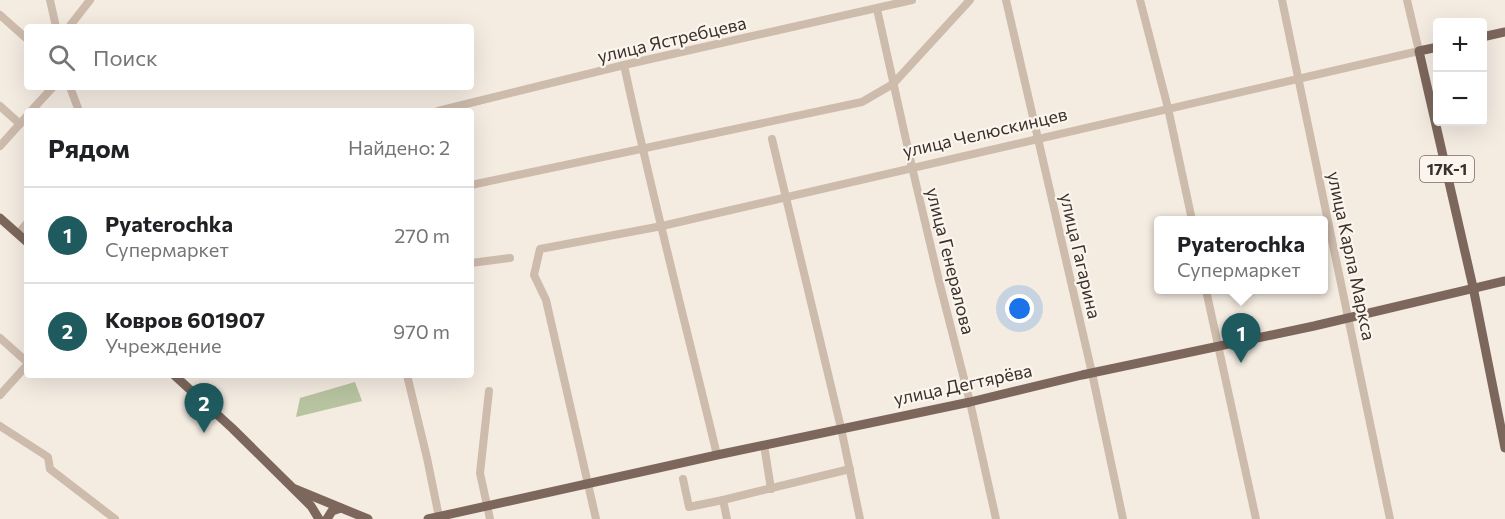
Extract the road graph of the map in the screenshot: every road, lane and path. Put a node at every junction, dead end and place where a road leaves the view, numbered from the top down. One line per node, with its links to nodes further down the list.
1 (50, 0): 11 (street)
2 (90, 0): 12 (street)
3 (912, 0): 9 (street, улица Ястребцева)
4 (970, 0): 20 (street)
5 (1006, 0): 30 (street, улица Гагарина)
6 (1140, 0): 27 (street)
7 (1282, 0): 19 (street, улица Карла Маркса)
8 (1407, 0): 17 (street)
9 (877, 9): 18 (street, улица Ястребцева); 20 (street, улица Генералова)
10 (0, 15): 14 (street)
11 (55, 24)
12 (71, 24)
13 (1505, 32): 15 (main road)
14 (24, 36)
15 (1487, 36)
16 (1433, 48): 17 (main road, улица Челюскинцев)
17 (1419, 51): 19 (street, улица Челюскинцев); 48 (main road, 17К-1)
18 (624, 65): 26 (street, улица Ястребцева); 33 (street)
19 (1299, 78): 27 (street, улица Челюскинцев); 38 (street, улица Карла Маркса)
20 (893, 84): 33 (street); 34 (street, улица Генералова)
21 (50, 90): 24 (street)
22 (71, 90): 25 (street)
23 (0, 106): 29 (street)
24 (34, 108)
25 (78, 108)
26 (450, 108)
27 (1168, 108): 30 (street, улица Челюскинцев); 37 (street)
28 (24, 119): 29 (street)
29 (20, 124): 32 (street)
30 (1037, 138): 34 (street, улица Челюскинцев); 55 (street, улица Гагарина)
31 (772, 139): 36 (street)
32 (0, 146)
33 (642, 149): 35 (street); 41 (street)
34 (912, 167): 36 (street, улица Челюскинцев); 60 (street, улица Генералова)
35 (474, 184)
36 (785, 197): 41 (street, улица Челюскинцев); 62 (street)
37 (1191, 216)
38 (1327, 216)
39 (0, 218): 43 (main road)
40 (1328, 219): 50 (street, улица Карла Маркса)
41 (662, 226): 65 (street); 68 (street, улица Челюскинцев)
42 (24, 227): 43 (street)
43 (18, 234): 44 (main road)
44 (24, 239)
45 (510, 258): 46 (street)
46 (474, 262)
47 (1505, 281): 48 (main road, улица Дегтярёва)
48 (1473, 287): 50 (main road, улица Дегтярёва); 64 (main road, 17К-1)
49 (1207, 294): 52 (street)
50 (1348, 317): 52 (main road, улица Дегтярёва); 89 (street, улица Карла Маркса)
51 (0, 338): 53 (street)
52 (1218, 347): 55 (main road, улица Дегтярёва); 88 (street)
53 (24, 361)
54 (24, 367): 59 (street)
55 (1092, 373): 60 (main road, улица Дегтярёва); 87 (street, улица Гагарина)
56 (177, 378): 69 (main road)
57 (407, 378): 76 (street)
58 (489, 391): 72 (street)
59 (0, 395)
60 (970, 402): 62 (main road, улица Дегтярёва); 86 (street, улица Генералова)
61 (0, 426): 77 (street)
62 (841, 428): 63 (main road, улица Дегтярёва); 66 (street)
63 (764, 445): 65 (main road, улица Дегтярёва); 70 (street)
64 (1505, 448)
65 (717, 455): 68 (main road, улица Дегтярёва)
66 (850, 469): 70 (street); 85 (street)
67 (684, 479): 71 (street)
68 (589, 483): 72 (main road, улица Дегтярёва); 83 (street)
69 (292, 487): 73 (main road); 78 (main road)
70 (771, 489): 71 (street)
71 (723, 500): 84 (street)
72 (488, 505): 75 (main road, улица Дегтярёва); 82 (street)
73 (340, 508): 74 (main road); 79 (main road)
74 (355, 516): 80 (main road)
75 (455, 516): 76 (main road, улица Дегтярёва)
76 (439, 517): 81 (main road, улица Дегтярёва)
77 (115, 519)
78 (319, 519)
79 (327, 519)
80 (368, 519)
81 (428, 519)
82 (490, 519)
83 (596, 519)
84 (727, 519)
85 (860, 519)
86 (996, 519)
87 (1123, 519)
88 (1256, 519)
89 (1390, 519)

